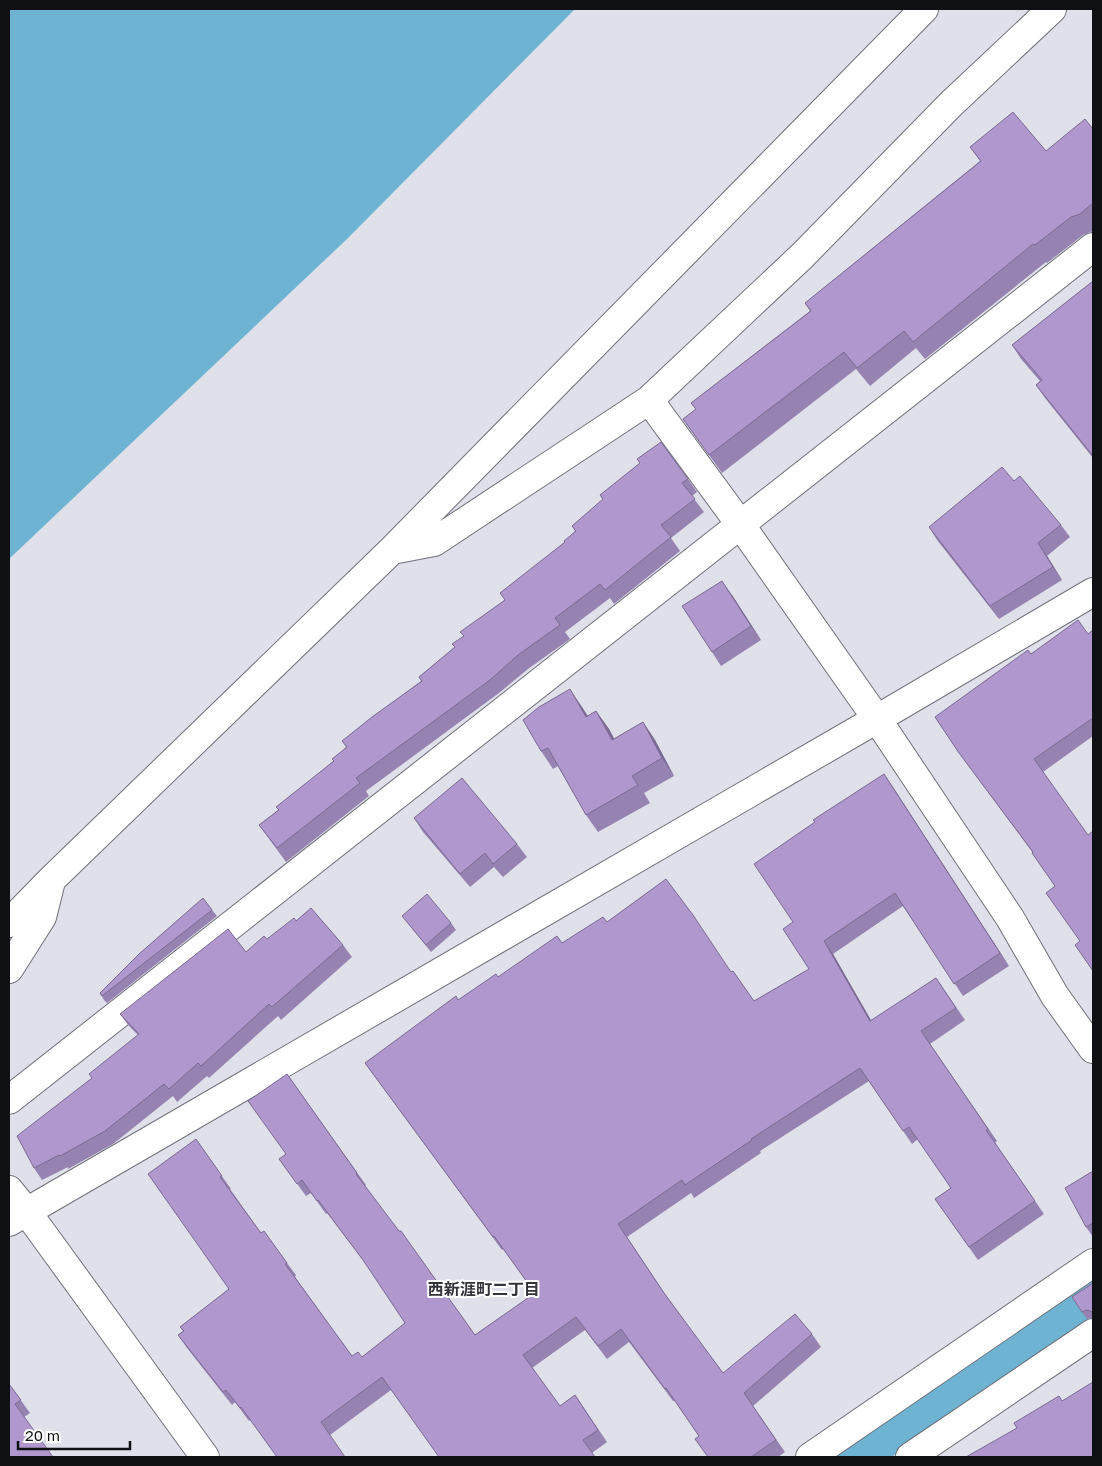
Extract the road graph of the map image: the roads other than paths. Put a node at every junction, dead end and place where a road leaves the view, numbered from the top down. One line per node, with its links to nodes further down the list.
1 (924, 9): 6 (street)
2 (1052, 9): 4 (street)
3 (1093, 247): 5 (street)
4 (649, 400): 5 (street); 6 (street)
5 (740, 524): 8 (street); 13 (street)
6 (392, 550): 9 (street)
7 (1093, 592): 8 (street)
8 (877, 719): 12 (street); 15 (street)
9 (51, 880): 10 (street); 11 (street)
10 (9, 923)
11 (9, 969)
12 (1093, 1049)
13 (9, 1100)
14 (9, 1190): 15 (street)
15 (18, 1217): 18 (street)
16 (1093, 1263): 19 (street)
17 (1093, 1334): 20 (street)
18 (205, 1457)
19 (810, 1457)
20 (910, 1457)

